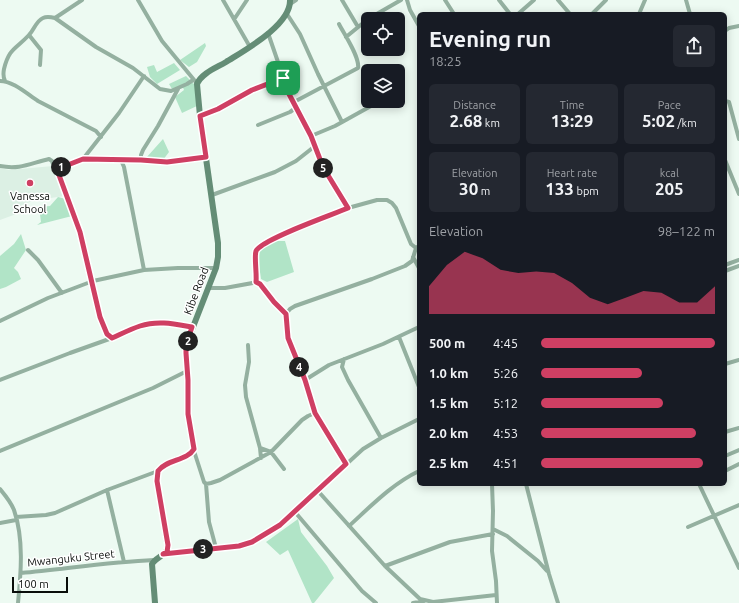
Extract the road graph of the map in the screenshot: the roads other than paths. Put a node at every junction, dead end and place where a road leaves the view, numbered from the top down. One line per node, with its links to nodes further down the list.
1 (82, 0): 26 (street)
2 (138, 0): 42 (street)
3 (223, 0): 27 (street)
4 (248, 0): 27 (street)
5 (296, 0): 16 (street)
6 (342, 0): 32 (street)
7 (401, 0): 17 (street)
8 (407, 0): 28 (street)
9 (444, 0): 18 (street)
10 (499, 0): 19 (street)
11 (534, 0): 20 (street)
12 (558, 0): 21 (street)
13 (606, 0): 22 (street)
14 (645, 0): 23 (street)
15 (686, 0): 24 (street)
16 (290, 2): 25 (street)
17 (380, 12)
18 (453, 12)
19 (508, 12)
20 (520, 12)
21 (568, 12)
22 (594, 12)
23 (640, 12)
24 (689, 12)
25 (287, 14): 34 (street); 43 (street)
26 (55, 18): 35 (street); 39 (street)
27 (235, 18): 37 (street)
28 (417, 22)
29 (339, 24): 36 (street)
30 (361, 25): 32 (street)
31 (739, 26): 33 (street)
32 (358, 27): 36 (street)
33 (727, 30)
34 (268, 33): 37 (street); 40 (street)
35 (29, 35): 38 (street); 41 (street)
36 (346, 37): 43 (street)
37 (250, 47): 42 (street)
38 (40, 65)
39 (144, 76): 44 (street); 53 (street)
40 (283, 78): 45 (street); 49 (street)
41 (2, 81): 53 (street)
42 (195, 82): 44 (street); 49 (street, Kibe Road)
43 (324, 86): 45 (street); 50 (street)
44 (178, 89): 62 (street)
45 (294, 102): 48 (street)
46 (727, 102): 54 (street)
47 (367, 108): 50 (street)
48 (298, 109): 51 (street); 52 (street)
49 (200, 116): 57 (street, Kibe Road)
50 (342, 122): 52 (street)
51 (258, 125)
52 (311, 136): 55 (street)
53 (101, 137): 56 (street)
54 (739, 139)
55 (315, 146): 69 (street); 70 (street)
56 (89, 152): 58 (street); 59 (street)
57 (206, 157): 62 (street); 69 (street, Kibe Road)
58 (83, 159): 59 (street); 66 (street)
59 (92, 159): 60 (street)
60 (121, 160): 61 (street); 65 (street)
61 (130, 160): 62 (street); 65 (street)
62 (141, 160)
63 (727, 164): 67 (street)
64 (0, 166): 66 (street)
65 (124, 167): 79 (street)
66 (60, 168): 81 (street)
67 (738, 188): 68 (street)
68 (739, 194)
69 (212, 195): 78 (street, Kibe Road)
70 (348, 208): 71 (street); 82 (street)
71 (417, 247): 73 (street)
72 (28, 250): 84 (street)
73 (413, 257): 75 (street); 85 (street)
74 (739, 261): 76 (street)
75 (417, 264)
76 (727, 264)
77 (739, 266): 80 (street)
78 (216, 268): 79 (street); 83 (street, Kibe Road)
79 (144, 270): 81 (street)
80 (727, 270)
81 (93, 281): 84 (street); 89 (street)
82 (256, 282): 83 (street); 85 (street)
83 (209, 288): 87 (street, Kibe Road)
84 (62, 293): 86 (street)
85 (286, 314): 100 (street)
86 (0, 322)
87 (192, 327): 91 (street); 97 (street, Kibe Road)
88 (417, 328): 90 (street)
89 (107, 334): 91 (street); 92 (street)
90 (399, 337): 94 (street); 98 (street)
91 (112, 338): 92 (street)
92 (104, 341): 99 (street)
93 (248, 345): 108 (street)
94 (344, 359): 100 (street); 107 (street)
95 (739, 360): 96 (street)
96 (727, 363)
97 (187, 371): 110 (street); 111 (street, Kibe Road)
98 (417, 376)
99 (0, 380)
100 (305, 380): 101 (street)
101 (313, 407): 102 (street); 103 (street)
102 (315, 413): 103 (street); 115 (street)
103 (308, 416): 112 (street)
104 (417, 420): 107 (street)
105 (739, 428): 106 (street)
106 (727, 431)
107 (381, 438): 115 (street)
108 (260, 448): 112 (street); 114 (street)
109 (739, 450): 113 (street)
110 (0, 451)
111 (194, 451): 119 (street); 121 (street)
112 (270, 452): 114 (street); 117 (street)
113 (727, 455)
114 (261, 458): 121 (street)
115 (346, 464): 127 (street)
116 (739, 464): 118 (street)
117 (284, 469)
118 (727, 470)
119 (158, 471): 126 (street); 138 (street)
120 (417, 472): 133 (street)
121 (206, 484): 137 (street)
122 (492, 486): 135 (street)
123 (527, 486): 144 (street)
124 (699, 486): 130 (street)
125 (0, 489): 131 (street)
126 (107, 490): 131 (street); 140 (street, Mwanguku Street)
127 (318, 491): 129 (street); 133 (street)
128 (739, 505): 130 (street)
129 (294, 512): 137 (street); 149 (street)
130 (713, 516): 134 (street); 142 (street)
131 (16, 518): 132 (street); 143 (street)
132 (0, 523)
133 (349, 526): 141 (street)
134 (688, 527)
135 (493, 529): 136 (street); 144 (street)
136 (493, 534): 141 (street); 145 (street)
137 (216, 548): 138 (street)
138 (163, 554): 139 (street)
139 (154, 560): 140 (street, Mwanguku Street); 148 (street)
140 (124, 562): 143 (street, Mwanguku Street)
141 (385, 566): 146 (street)
142 (739, 568)
143 (21, 573): 147 (street)
144 (549, 574): 152 (street)
145 (496, 596): 146 (street); 151 (street)
146 (424, 601): 150 (street)
147 (18, 603)
148 (156, 603)
149 (376, 603)
150 (413, 603)
151 (497, 603)
152 (558, 603)

